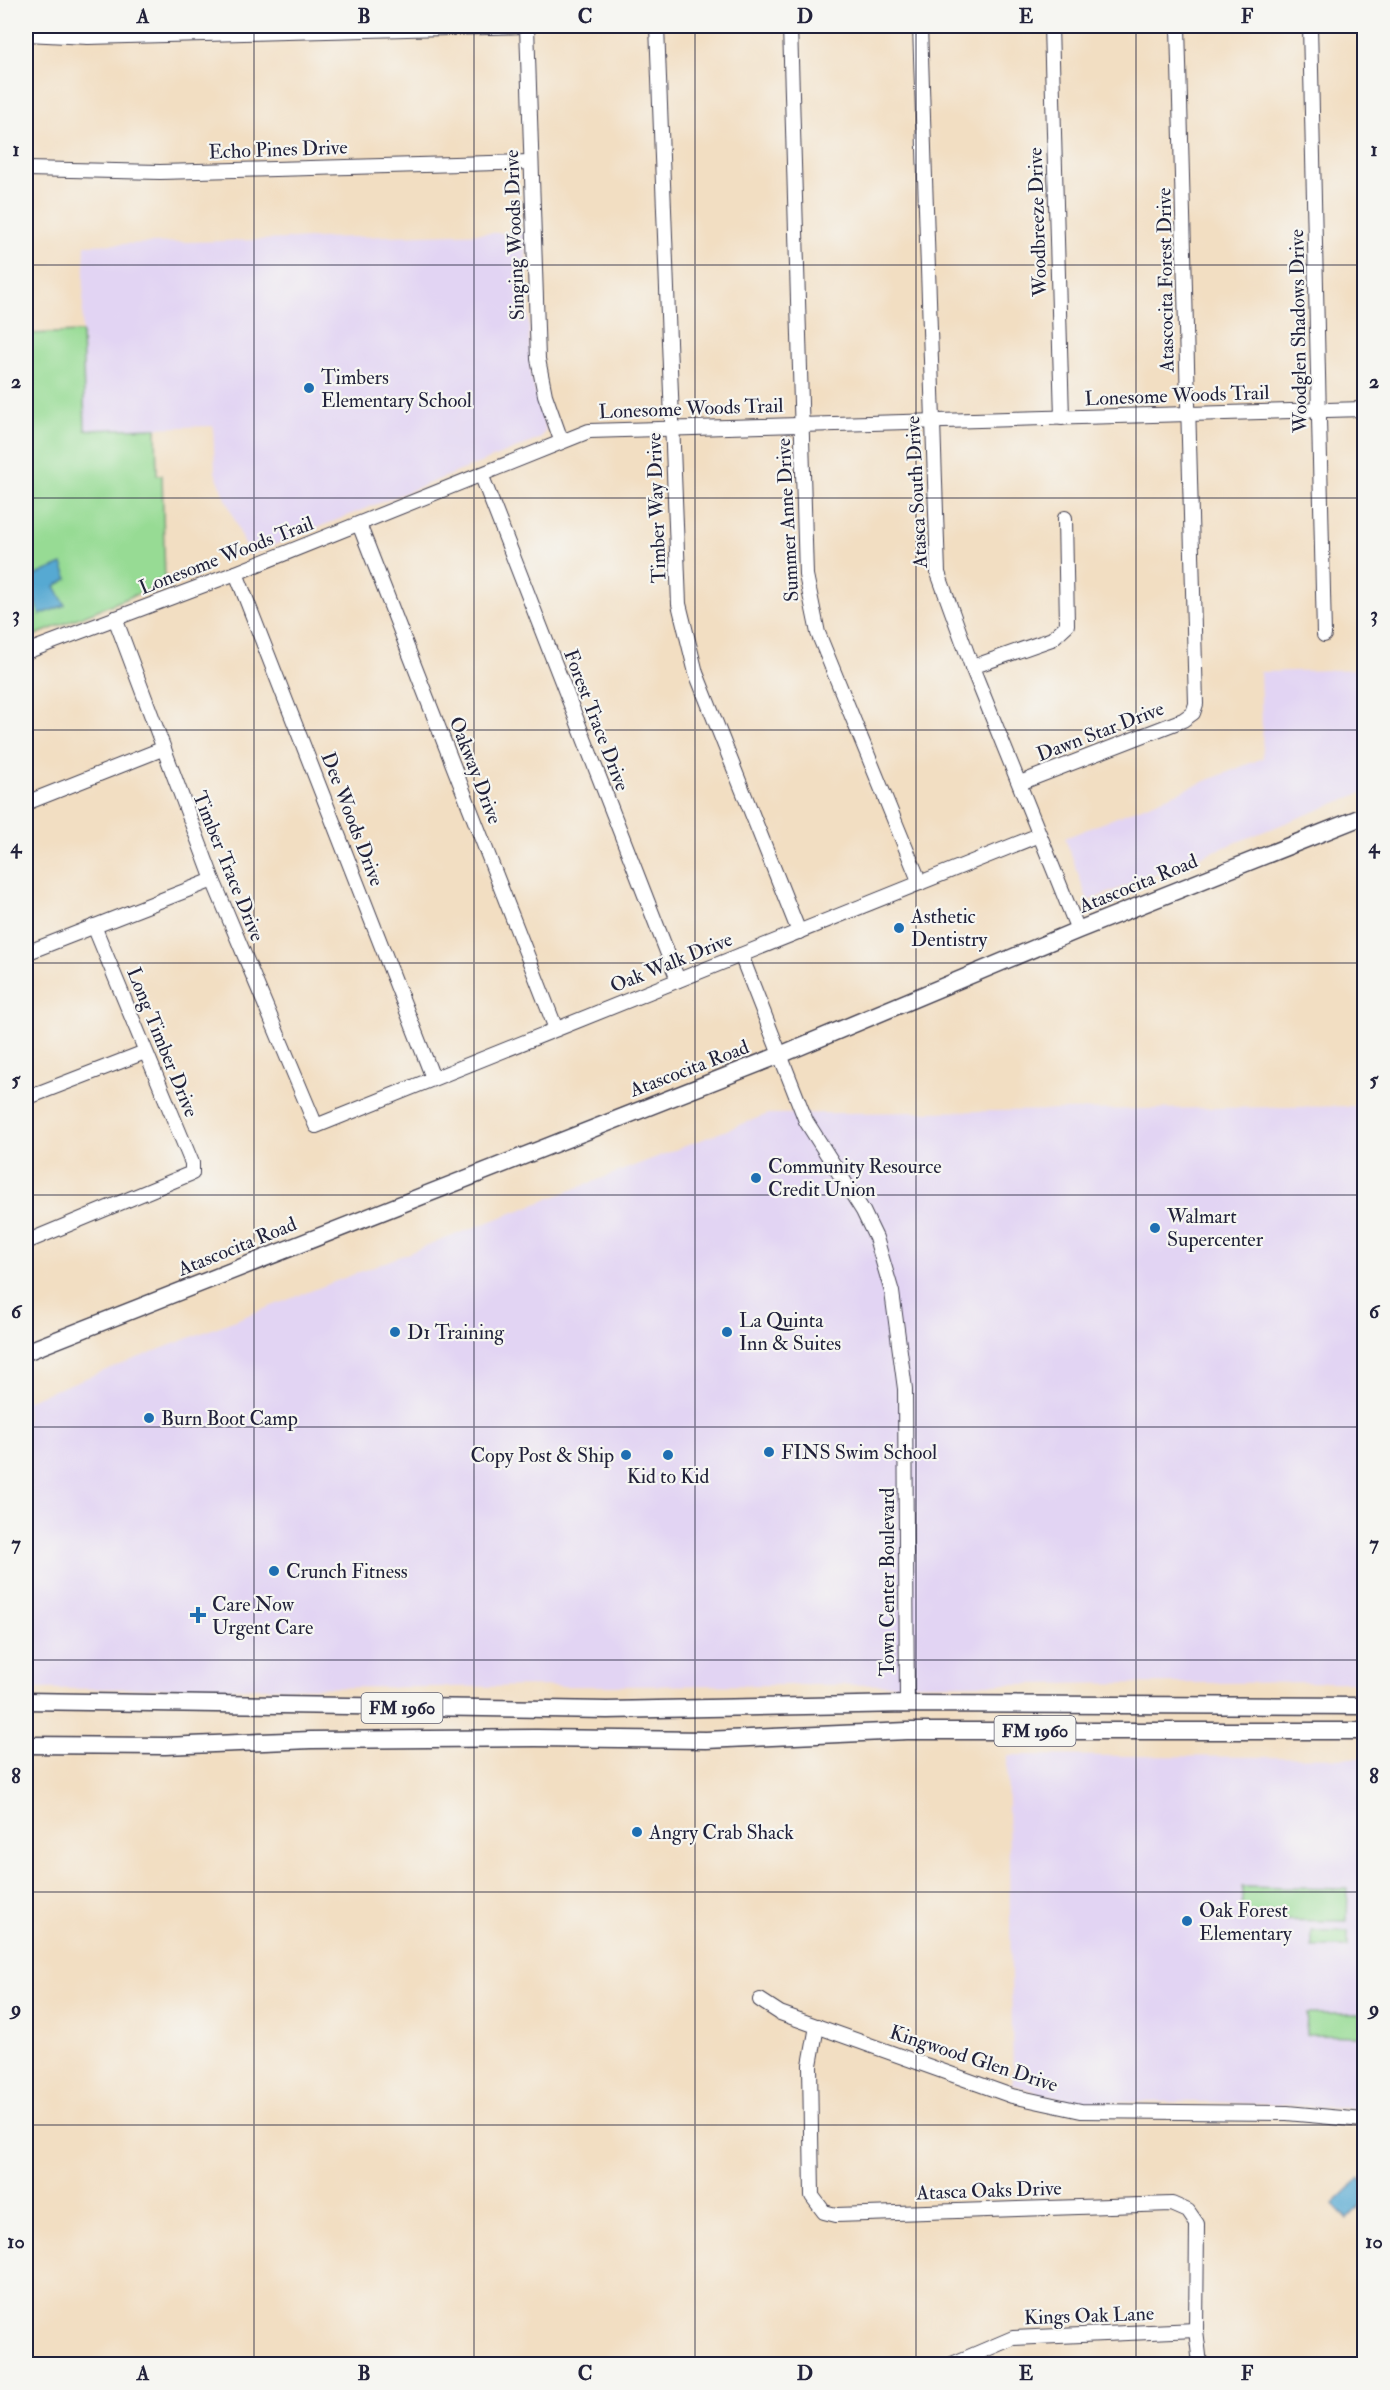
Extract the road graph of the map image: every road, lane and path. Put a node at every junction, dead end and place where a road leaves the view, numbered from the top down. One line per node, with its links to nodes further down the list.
1 (527, 26): 8 (street); 10 (street, Singing Woods Drive)
2 (657, 26): 18 (street, Timber Way Drive)
3 (790, 26): 17 (street, Summer Anne Drive)
4 (920, 26): 16 (street, Atasca South Drive)
5 (1051, 26): 15 (street, Woodbreeze Drive)
6 (1178, 26): 14 (street, Atascocita Forest Drive)
7 (1310, 26): 13 (street, Woodglen Shadows Drive)
8 (398, 27): 9 (street)
9 (26, 34)
10 (531, 162): 11 (street, Echo Pines Drive); 19 (street, Singing Woods Drive)
11 (26, 169)
12 (1365, 409): 13 (street, Lonesome Woods Trail)
13 (1320, 410): 14 (street, Lonesome Woods Trail); 25 (street, Woodglen Shadows Drive)
14 (1188, 414): 15 (street, Lonesome Woods Trail); 28 (street, Atascocita Forest Drive)
15 (1062, 418): 16 (street, Lonesome Woods Trail)
16 (932, 421): 17 (street, Lonesome Woods Trail); 27 (street, Atasca South Drive)
17 (801, 424): 18 (street, Lonesome Woods Trail); 35 (street, Summer Anne Drive)
18 (672, 428): 19 (street, Lonesome Woods Trail); 38 (street, Timber Way Drive)
19 (561, 440): 20 (street, Lonesome Woods Trail)
20 (481, 474): 22 (street, Lonesome Woods Trail); 41 (street, Forest Trace Drive)
21 (1065, 519): 27 (street)
22 (359, 524): 23 (street, Lonesome Woods Trail); 42 (street, Oakway Drive)
23 (236, 573): 24 (street, Lonesome Woods Trail); 45 (street, Dee Woods Drive)
24 (115, 618): 26 (street, Lonesome Woods Trail); 29 (street, Timber Trace Drive)
25 (1324, 635)
26 (26, 652)
27 (972, 667): 30 (street, Atasca South Drive)
28 (1193, 713): 30 (street, Dawn Star Drive)
29 (162, 749): 31 (street); 34 (street, Timber Trace Drive)
30 (1020, 783): 33 (street, Atasca South Drive)
31 (26, 803)
32 (1365, 816): 37 (main road, Atascocita Road)
33 (1040, 835): 35 (street, Oak Walk Drive); 37 (street, Atasca South Drive)
34 (213, 880): 36 (street); 47 (street, Timber Trace Drive)
35 (920, 883): 38 (street, Oak Walk Drive)
36 (94, 926): 39 (street); 43 (street, Long Timber Drive)
37 (1078, 930): 44 (main road, Atascocita Road)
38 (799, 932): 40 (street, Oak Walk Drive)
39 (26, 953)
40 (741, 955): 41 (street, Oak Walk Drive); 44 (street, Town Center Boulevard)
41 (678, 980): 42 (street, Oak Walk Drive)
42 (556, 1029): 45 (street, Oak Walk Drive)
43 (145, 1052): 46 (street); 48 (street, Long Timber Drive)
44 (780, 1055): 49 (main road, Atascocita Road); 51 (street, Town Center Boulevard)
45 (433, 1078): 47 (street, Oak Walk Drive)
46 (26, 1098)
47 (316, 1126)
48 (26, 1242)
49 (26, 1352)
50 (26, 1701): 51 (main road, FM 1960 / FM 1960)
51 (907, 1704): 52 (main road, FM 1960 / FM 1960)
52 (1365, 1706)
53 (1365, 1731): 54 (main road, FM 1960 / FM 1960)
54 (26, 1745)
55 (760, 2000): 56 (street, Kingwood Glen Drive)
56 (817, 2026): 57 (street, Kingwood Glen Drive); 58 (street, Atasca Oaks Drive)
57 (1365, 2120)
58 (1196, 2330): 59 (street, Kings Oak Lane); 60 (street, Atasca Oaks Drive)
59 (952, 2364)
60 (1200, 2364)

